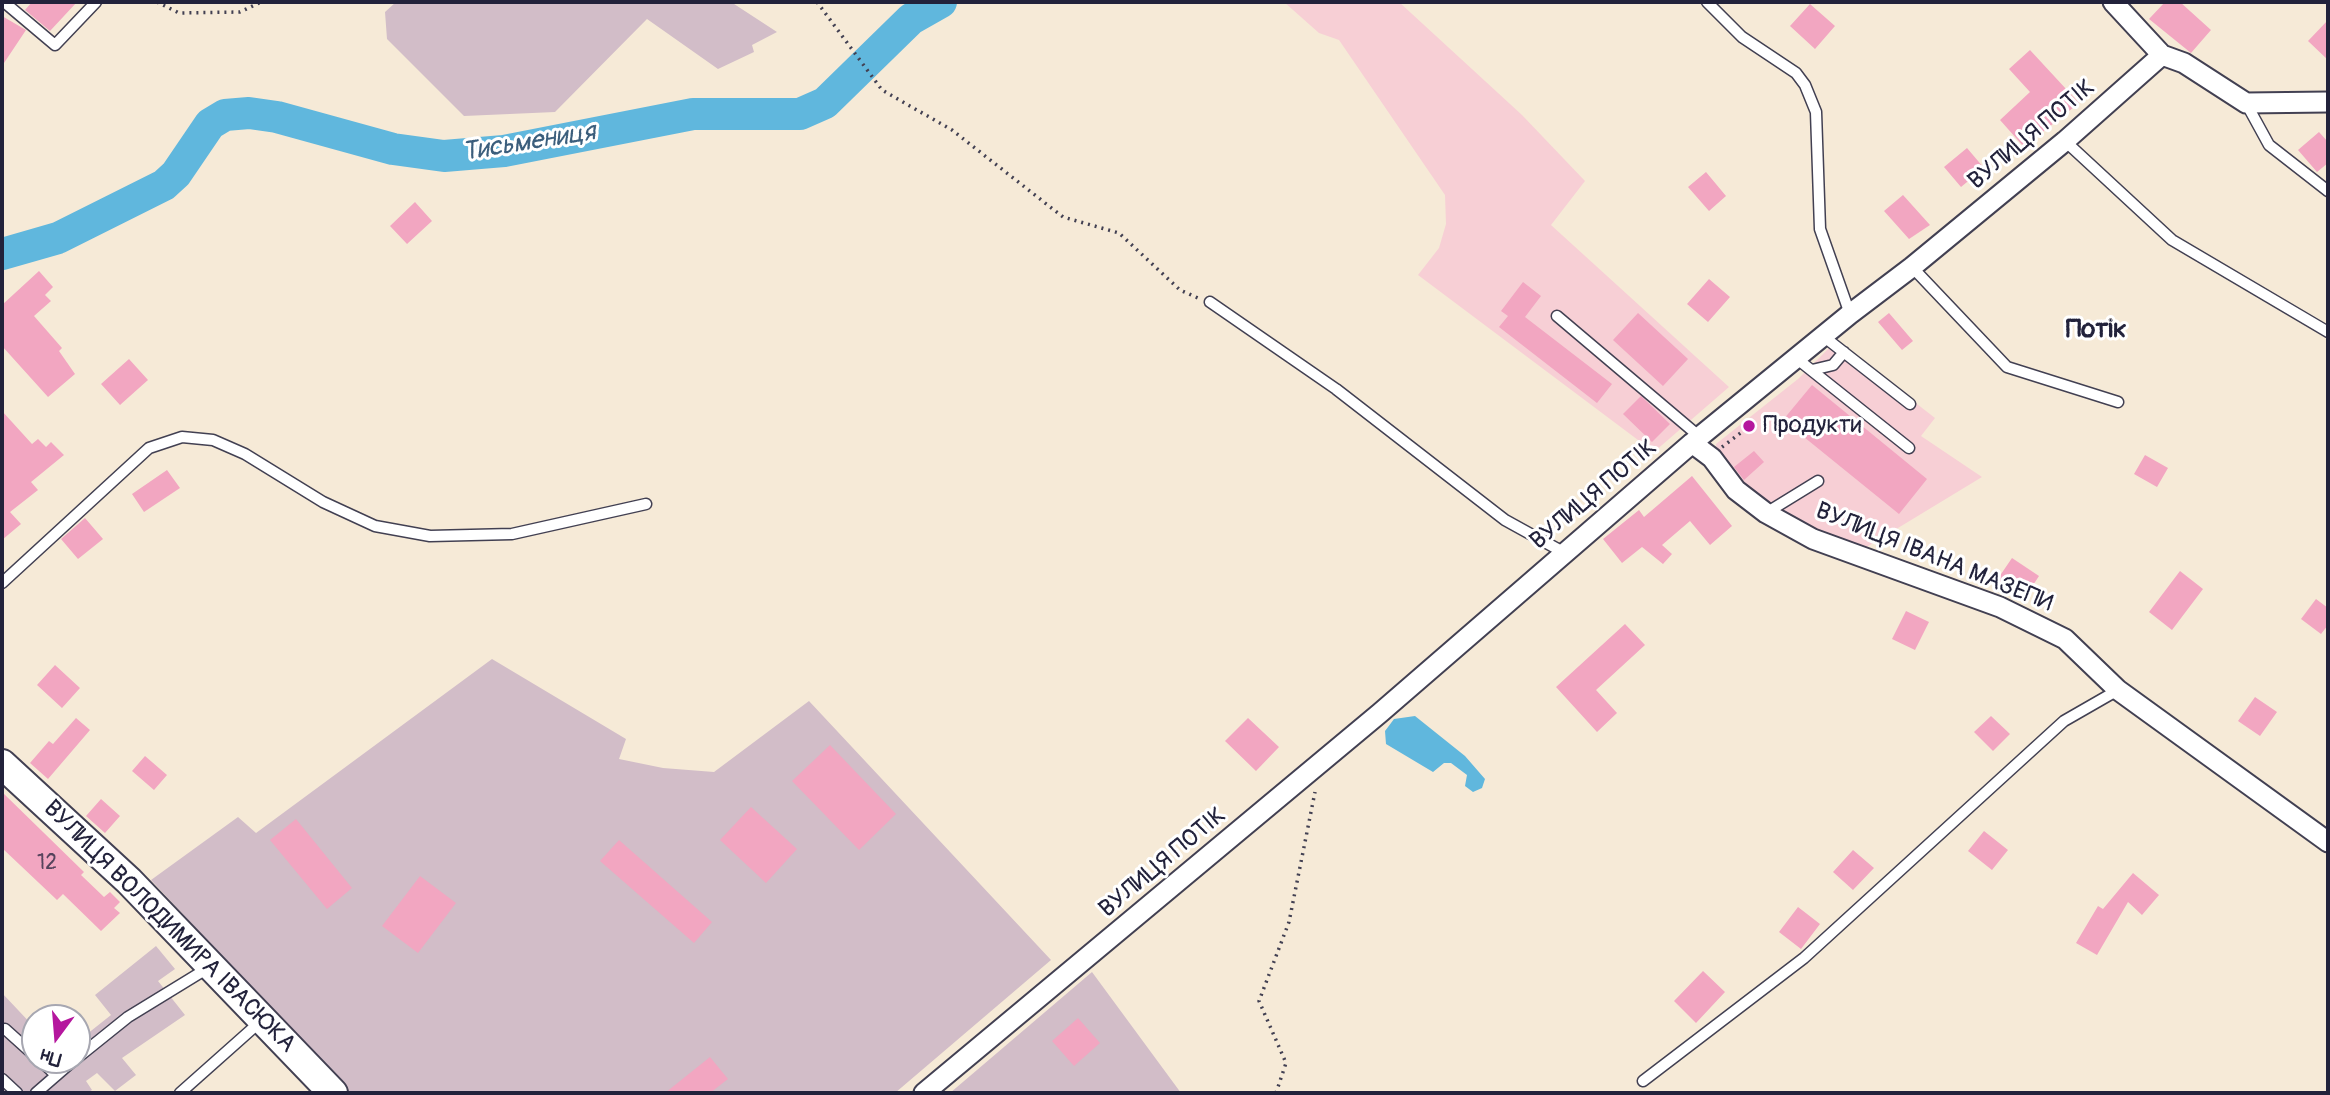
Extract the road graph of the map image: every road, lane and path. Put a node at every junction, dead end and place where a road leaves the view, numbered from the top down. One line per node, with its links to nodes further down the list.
1 (4, 2): 2 (lane)
2 (96, 2)
3 (157, 2): 4 (path)
4 (261, 2)
5 (817, 2): 14 (path)
6 (1707, 2): 15 (lane)
7 (2113, 2): 8 (street)
8 (2162, 55): 10 (street); 11 (street, ВУЛИЦЯ ПОТІК)
9 (2328, 102): 10 (street)
10 (2246, 103): 12 (lane)
11 (2065, 141): 13 (street, ВУЛИЦЯ ПОТІК); 17 (lane)
12 (2328, 191)
13 (1912, 267): 15 (street, ВУЛИЦЯ ПОТІК); 21 (lane)
14 (1210, 302): 28 (lane)
15 (1850, 314): 18 (street, ВУЛИЦЯ ПОТІК)
16 (1557, 316): 23 (lane)
17 (2328, 332)
18 (1823, 336): 19 (lane); 20 (street, ВУЛИЦЯ ПОТІК)
19 (1844, 352): 20 (lane); 22 (lane)
20 (1804, 364): 23 (street, ВУЛИЦЯ ПОТІК); 24 (lane)
21 (2118, 402)
22 (1910, 404)
23 (1696, 440): 27 (street, ВУЛИЦЯ ІВАНА МАЗЕПИ); 28 (street, ВУЛИЦЯ ПОТІК)
24 (1909, 448)
25 (1818, 481): 27 (lane)
26 (646, 504): 29 (lane)
27 (1766, 513): 30 (street, ВУЛИЦЯ ІВАНА МАЗЕПИ)
28 (1563, 552): 31 (street, ВУЛИЦЯ ПОТІК)
29 (2, 583)
30 (2118, 690): 33 (street, ВУЛИЦЯ ІВАНА МАЗЕПИ); 41 (lane)
31 (1320, 763): 46 (street, ВУЛИЦЯ ПОТІК); 47 (path)
32 (2, 764): 34 (street, ВУЛИЦЯ ВОЛОДИМИРА ІВАСЮКА)
33 (2328, 842)
34 (211, 966): 35 (street, ВУЛИЦЯ ВОЛОДИМИРА ІВАСЮКА); 38 (lane)
35 (264, 1018): 44 (lane); 45 (street, ВУЛИЦЯ ВОЛОДИМИРА ІВАСЮКА)
36 (5, 1029): 37 (lane)
37 (21, 1043)
38 (91, 1047)
39 (56, 1075): 43 (lane)
40 (2, 1079): 42 (lane)
41 (1643, 1081)
42 (17, 1093)
43 (36, 1093)
44 (180, 1093)
45 (333, 1093)
46 (924, 1093)
47 (1276, 1093)

